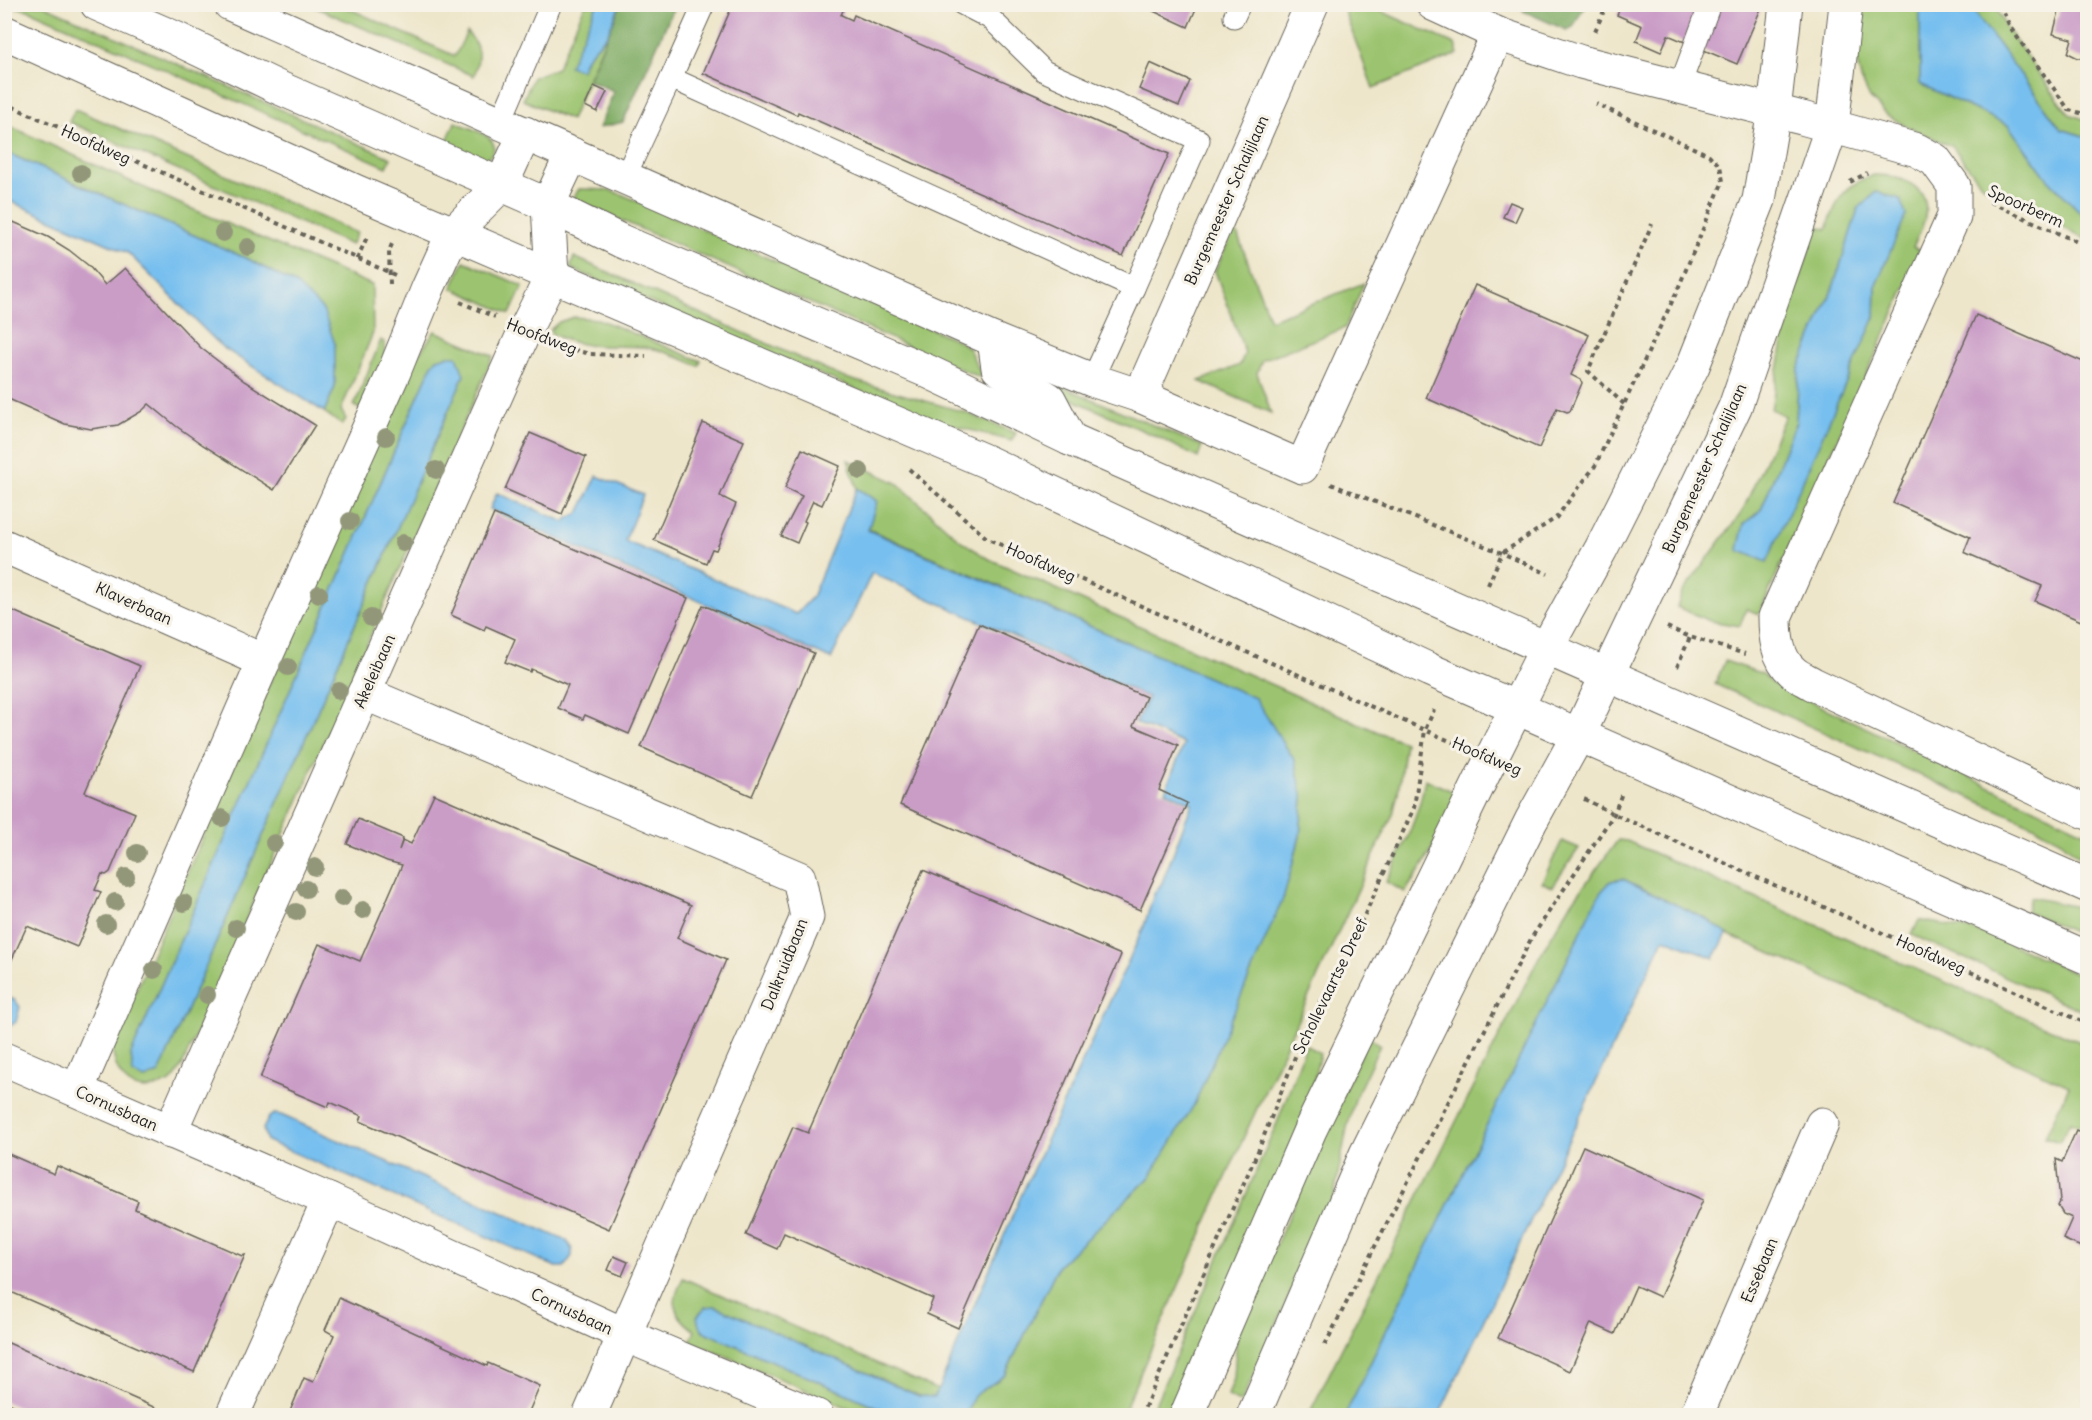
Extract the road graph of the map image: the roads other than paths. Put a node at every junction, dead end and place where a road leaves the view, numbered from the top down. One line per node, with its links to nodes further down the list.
1 (97, 4): 20 (street)
2 (230, 4): 17 (street)
3 (551, 4): 17 (lane)
4 (704, 4): 13 (lane)
5 (962, 4): 24 (lane)
6 (1312, 4): 27 (street, Burgemeester Schalijlaan)
7 (1433, 4): 12 (street)
8 (1710, 4): 14 (lane)
9 (1786, 4): 15 (street)
10 (1846, 4): 16 (street, Burgemeester Schalijlaan)
11 (4, 32): 22 (street)
12 (1498, 34): 14 (street); 27 (street)
13 (671, 78): 19 (lane); 24 (lane)
14 (1679, 88): 15 (street)
15 (1774, 111): 16 (street); 30 (street)
16 (1832, 126): 32 (street, Burgemeester Schalijlaan); 36 (street)
17 (513, 128): 18 (street); 20 (street)
18 (572, 154): 19 (street); 21 (street)
19 (625, 177): 25 (street)
20 (502, 184): 21 (street); 22 (street)
21 (548, 205): 23 (street, Akeleibaan); 28 (street)
22 (453, 233): 23 (street); 31 (street)
23 (552, 276): 33 (street, Akeleibaan); 34 (street)
24 (1134, 288): 26 (lane)
25 (994, 340): 26 (street); 28 (street)
26 (1092, 380): 27 (street)
27 (1140, 396)
28 (1070, 439): 30 (street)
29 (4, 546): 31 (street, Klaverbaan)
30 (1547, 647): 32 (street); 34 (street)
31 (264, 661): 40 (street)
32 (1607, 674): 35 (street, Burgemeester Schalijlaan); 37 (street)
33 (364, 693): 42 (street, Akeleibaan); 44 (street, Dalkruidbaan)
34 (1518, 708): 35 (street); 49 (street)
35 (1579, 734): 38 (street); 50 (street)
36 (2088, 813)
37 (2088, 886)
38 (2088, 958)
39 (4, 1059): 40 (street, Cornusbaan)
40 (77, 1090): 42 (street, Cornusbaan)
41 (1822, 1124): 45 (street, Essebaan)
42 (170, 1132): 43 (street, Cornusbaan)
43 (329, 1200): 44 (street, Cornusbaan); 46 (street)
44 (625, 1335): 47 (street, Dalkruidbaan); 48 (street, Cornusbaan)
45 (1706, 1412)
46 (232, 1416)
47 (589, 1416)
48 (817, 1416)
49 (1186, 1416)
50 (1253, 1416)

